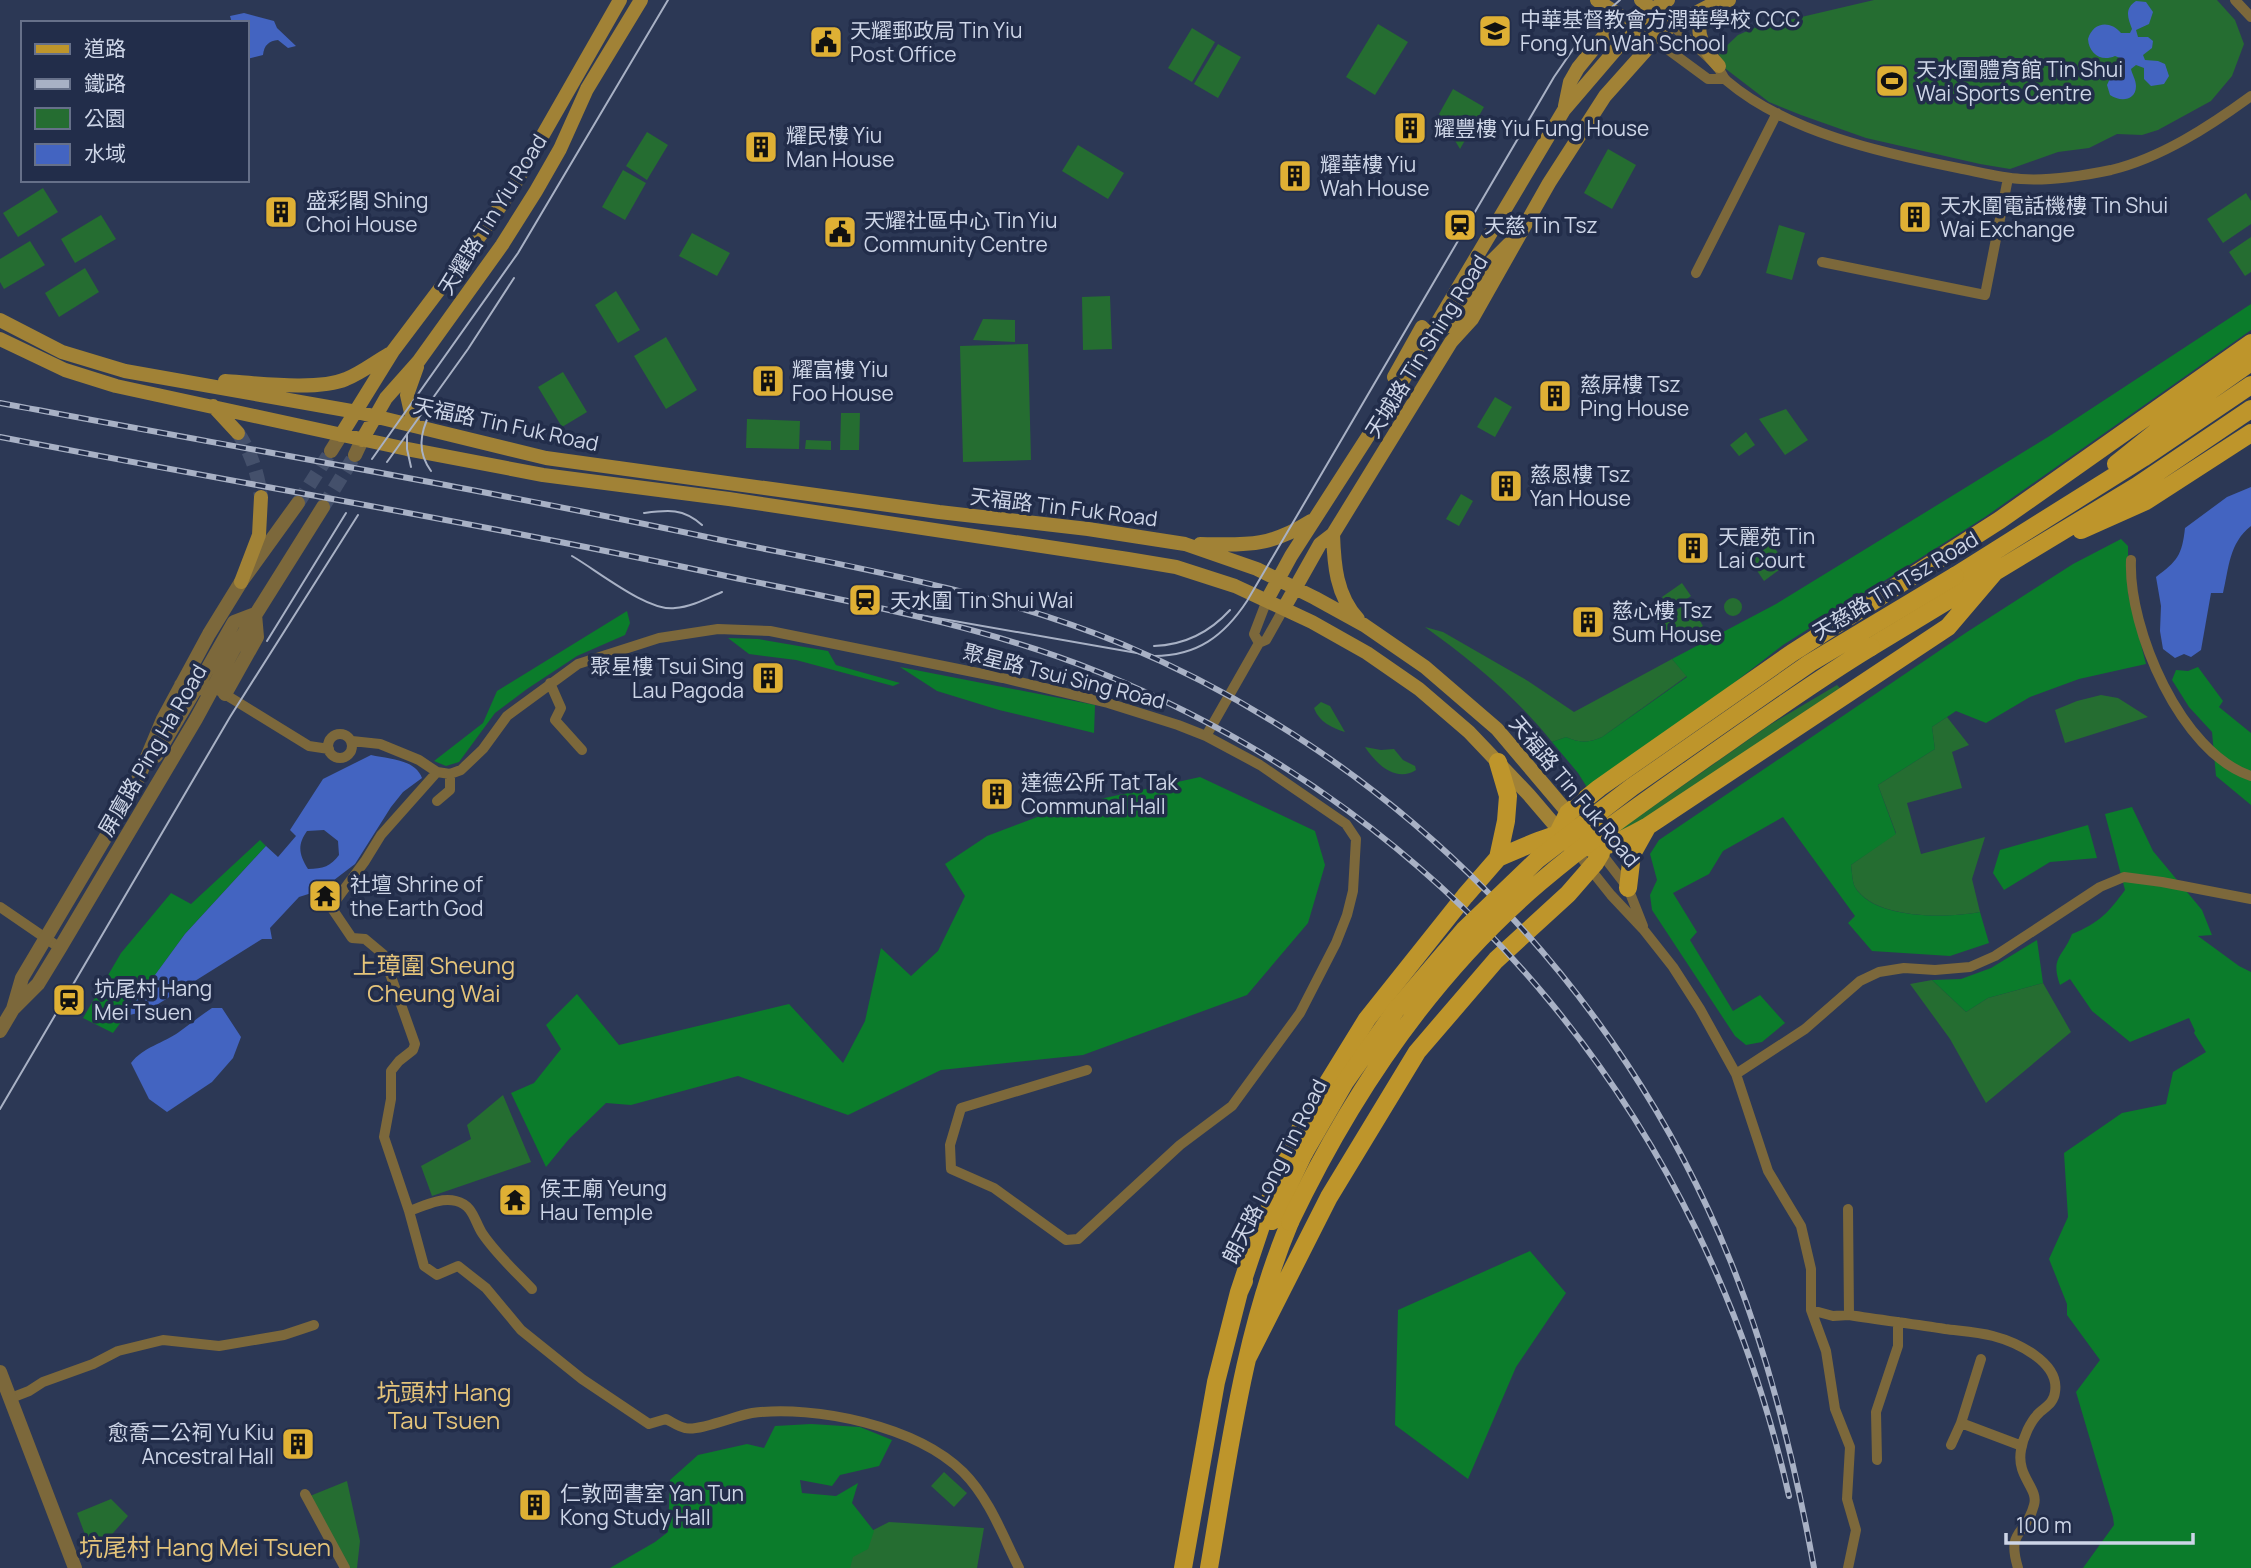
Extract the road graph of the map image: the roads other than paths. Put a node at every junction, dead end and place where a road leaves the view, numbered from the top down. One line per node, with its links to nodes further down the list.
1 (622, 0): 24 (main road, 天耀路 Tin Yiu Road)
2 (641, 0): 25 (main road, 天耀路 Tin Yiu Road)
3 (1668, 0): 7 (main road, 天城路 Tin Shing Road)
4 (1730, 0): 9 (main road, 天城路 Tin Shing Road); 12 (main road)
5 (2235, 0): 8 (street)
6 (1603, 4): 10 (main road); 14 (main road)
7 (1647, 4): 9 (main road); 10 (main road, 天城路 Tin Shing Road)
8 (2251, 17)
9 (1672, 25): 11 (main road, 天城路 Tin Shing Road); 12 (street)
10 (1636, 26): 11 (main road); 14 (main road, 天城路 Tin Shing Road)
11 (1655, 40): 12 (street); 17 (main road, 天城路 Tin Shing Road)
12 (1721, 73): 15 (street)
13 (2251, 96): 16 (street)
14 (1564, 110): 21 (main road, 天城路 Tin Shing Road)
15 (1777, 113): 16 (street); 19 (street)
16 (2008, 177): 18 (street)
17 (1522, 230): 21 (main road); 45 (main road, 天城路 Tin Shing Road)
18 (1822, 262)
19 (1696, 273)
20 (0, 320): 27 (main road)
21 (1427, 329): 43 (main road, 天城路 Tin Shing Road)
22 (2, 341): 29 (main road)
23 (2251, 343): 69 (main road)
24 (393, 351): 27 (main road); 31 (main road, 天耀路 Tin Yiu Road)
25 (418, 362): 32 (main road, 天耀路 Tin Yiu Road); 33 (main road)
26 (2251, 362): 44 (main road)
27 (163, 379): 31 (main road)
28 (2251, 384): 44 (main road, 天慈路 Tin Tsz Road)
29 (213, 406): 34 (main road); 36 (main road)
30 (2251, 410): 47 (main road, 天慈路 Tin Tsz Road)
31 (357, 412): 32 (main road); 36 (main road, 天耀路 Tin Yiu Road)
32 (375, 416): 33 (main road, 天福路 Tin Fuk Road); 37 (main road, 天耀路 Tin Yiu Road)
33 (414, 426): 46 (main road, 天福路 Tin Fuk Road)
34 (238, 433)
35 (2250, 434): 47 (main road)
36 (341, 435): 37 (main road, 天福路 Tin Fuk Road); 38 (street)
37 (362, 440): 39 (street); 54 (main road, 天福路 Tin Fuk Road)
38 (331, 451)
39 (355, 455)
40 (261, 497): 51 (main road)
41 (298, 503): 51 (street, 屏廈路 Ping Ha Road)
42 (323, 507): 59 (street, 屏廈路 Ping Ha Road)
43 (1318, 516): 46 (main road); 50 (main road, 天城路 Tin Shing Road)
44 (2033, 528): 52 (main road, 天慈路 Tin Tsz Road)
45 (1333, 534): 53 (main road, 天城路 Tin Shing Road); 56 (main road)
46 (1185, 544): 50 (main road, 天福路 Tin Fuk Road)
47 (2033, 550): 49 (main road, 天慈路 Tin Tsz Road)
48 (2131, 560): 67 (street)
49 (1994, 573): 52 (main road, 天慈路 Tin Tsz Road); 70 (main road)
50 (1278, 579): 53 (main road, 天福路 Tin Fuk Road); 54 (main road, 天城路 Tin Shing Road)
51 (241, 582): 59 (street, 屏廈路 Ping Ha Road)
52 (1959, 583): 71 (main road, 天慈路 Tin Tsz Road, bridge)
53 (1295, 588): 55 (main road, 天城路 Tin Shing Road); 56 (main road, 天福路 Tin Fuk Road)
54 (1267, 600): 55 (main road, 天福路 Tin Fuk Road); 57 (street)
55 (1284, 608): 57 (street); 64 (main road, 天福路 Tin Fuk Road)
56 (1364, 625): 69 (main road, 天福路 Tin Fuk Road)
57 (1259, 643): 60 (street)
58 (550, 683): 60 (street, 聚星路 Tsui Sing Road); 63 (street); 66 (street, 聚星路 Tsui Sing Road)
59 (202, 686): 62 (street); 78 (street, 屏廈路 Ping Ha Road); 79 (street, 屏廈路 Ping Ha Road)
60 (1206, 736): 82 (street, 聚星路 Tsui Sing Road)
61 (352, 741): 62 (street); 62 (street); 65 (street)
62 (329, 749)
63 (582, 750)
64 (1498, 762): 71 (main road, 天福路 Tin Fuk Road); 72 (main road)
65 (437, 772): 66 (street); 85 (street)
66 (450, 774): 68 (street)
67 (2251, 776)
68 (437, 801)
69 (1568, 813): 71 (main road); 71 (main road, 天福路 Tin Fuk Road)
70 (1648, 826): 71 (main road); 74 (main road)
71 (1579, 842): 72 (main road); 73 (main road); 73 (street); 74 (street, 天福路 Tin Fuk Road); 87 (main road, 朗天路 Long Tin Road, bridge); 92 (main road, 朗天路 Long Tin Road, bridge)
72 (1498, 858): 87 (main road)
73 (1590, 868): 77 (street); 92 (main road)
74 (1628, 887): 77 (street, 天福路 Tin Fuk Road)
75 (2251, 899): 83 (street)
76 (0, 907): 78 (street)
77 (1643, 929): 83 (street)
78 (45, 939): 79 (street); 80 (street, 屏廈路 Ping Ha Road)
79 (60, 948): 80 (street, 屏廈路 Ping Ha Road)
80 (13, 1009): 81 (street, 屏廈路 Ping Ha Road)
81 (0, 1031)
82 (1087, 1070)
83 (1736, 1074): 88 (street)
84 (1848, 1209): 89 (street)
85 (409, 1211): 86 (street); 103 (street)
86 (532, 1289)
87 (1239, 1292): 104 (main road, 朗天路 Long Tin Road)
88 (1811, 1310): 89 (street); 106 (street)
89 (1849, 1315): 90 (street)
90 (1898, 1322): 98 (street); 99 (street)
91 (314, 1325): 95 (street)
92 (1248, 1357): 105 (main road, 朗天路 Long Tin Road)
93 (1981, 1359): 96 (street)
94 (0, 1372): 95 (street)
95 (10, 1398): 101 (street)
96 (1961, 1423): 97 (street); 98 (street)
97 (1951, 1445)
98 (2022, 1446): 107 (street)
99 (1877, 1460)
100 (305, 1494): 102 (street)
101 (75, 1568)
102 (345, 1568)
103 (1020, 1568)
104 (1183, 1568)
105 (1209, 1568)
106 (1848, 1568)
107 (2018, 1568)

